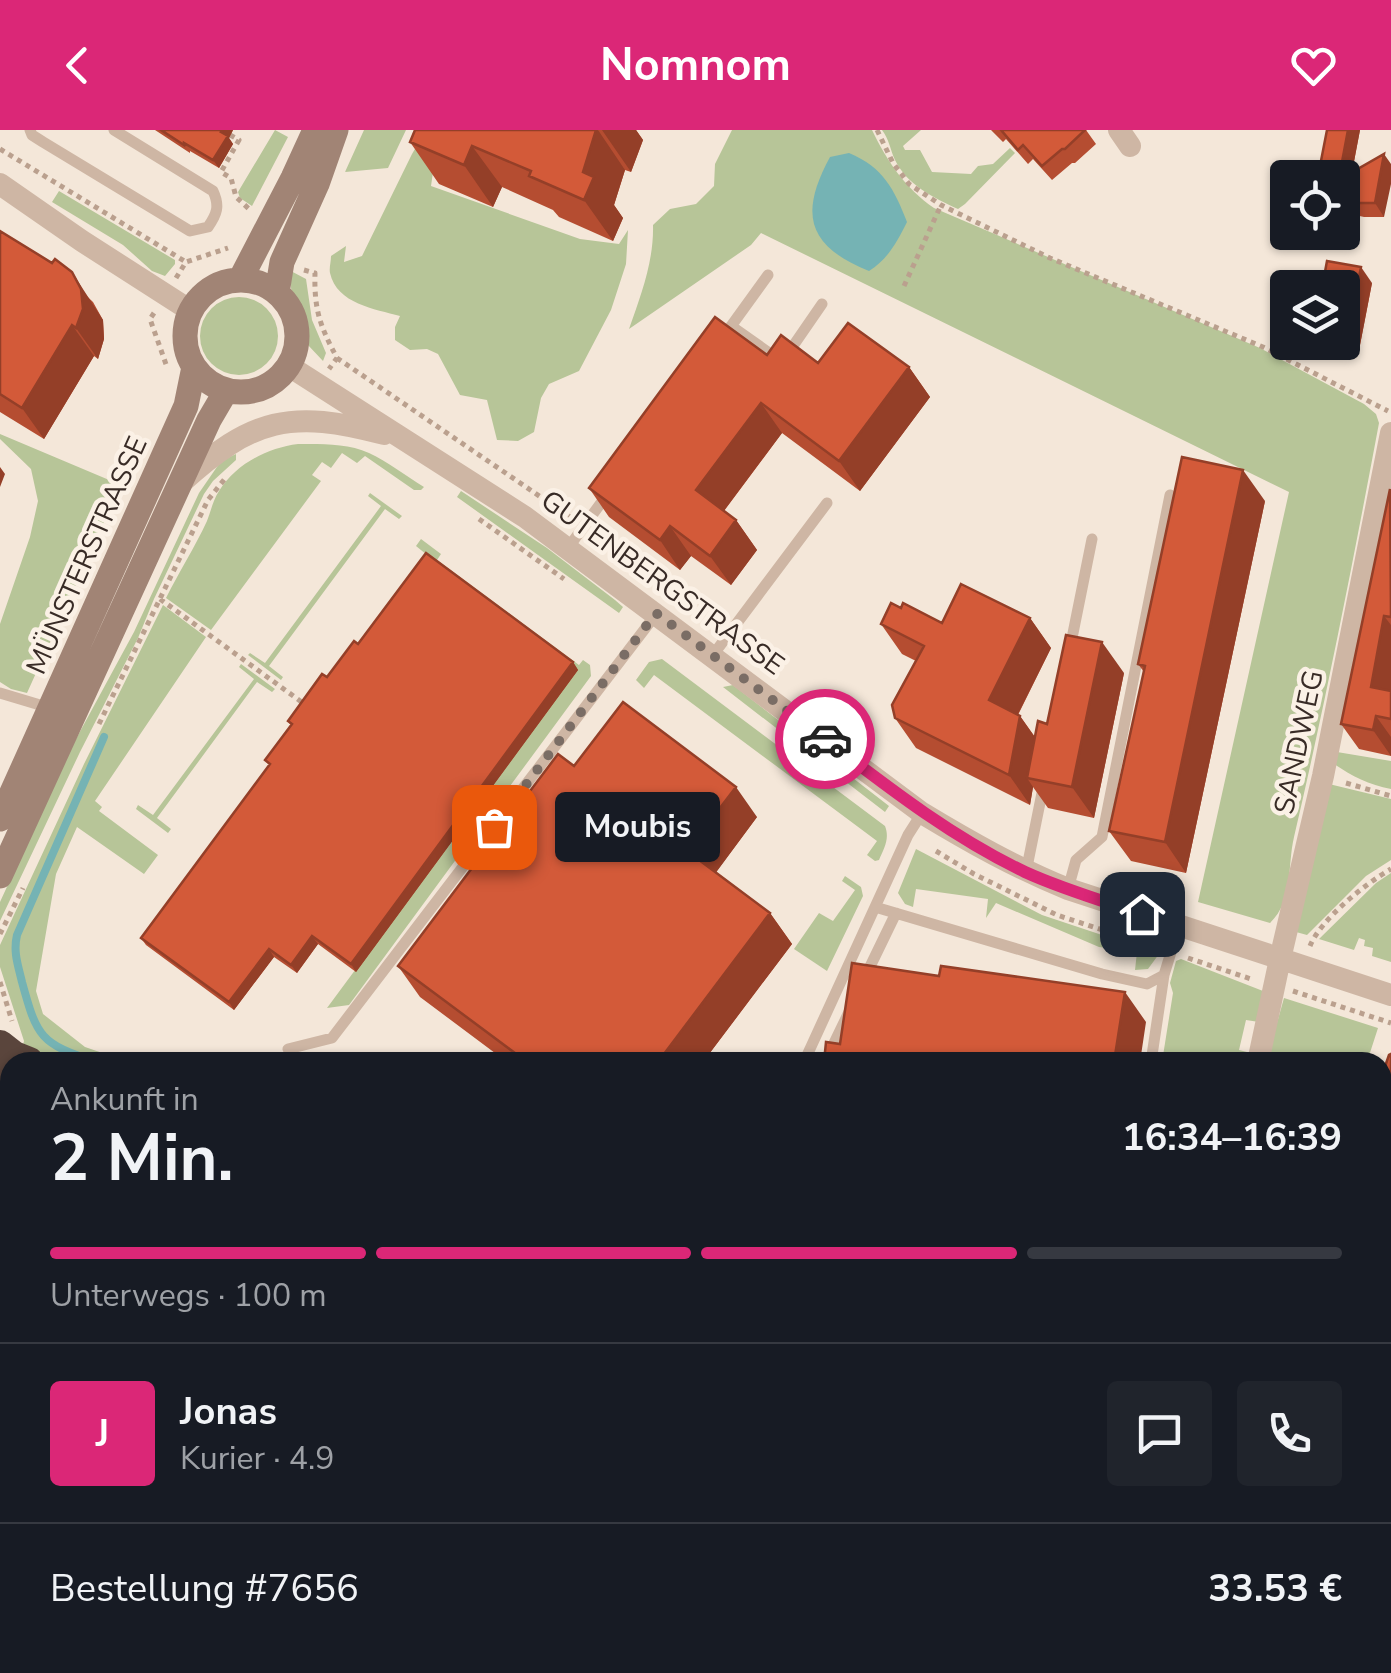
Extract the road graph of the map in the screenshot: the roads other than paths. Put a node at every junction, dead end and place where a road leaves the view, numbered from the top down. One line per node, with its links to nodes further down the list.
1 (30, 130): 2 (lane)
2 (114, 130)
3 (315, 130): 7 (main road)
4 (336, 130): 8 (main road)
5 (0, 184): 10 (street)
6 (768, 275): 11 (lane)
7 (240, 280): 8 (main road); 10 (main road)
8 (277, 293): 13 (main road)
9 (822, 304): 11 (lane)
10 (191, 311): 14 (main road, MÜNSTERSTRASSE)
11 (731, 326): 12 (lane)
12 (708, 357)
13 (288, 366): 15 (main road); 17 (street, GUTENBERGSTRASSE)
14 (181, 369): 15 (main road); 28 (main road, MÜNSTERSTRASSE)
15 (226, 390): 19 (main road, MÜNSTERSTRASSE)
16 (1391, 432): 38 (street, SANDWEG)
17 (407, 440): 19 (street, MÜNSTERSTRASSE); 23 (street, GUTENBERGSTRASSE)
18 (618, 480): 23 (lane)
19 (180, 484): 28 (main road, MÜNSTERSTRASSE)
20 (1170, 495): 34 (lane)
21 (828, 503): 26 (lane)
22 (1092, 539): 25 (lane)
23 (568, 548): 24 (street, GUTENBERGSTRASSE)
24 (656, 613): 26 (street, GUTENBERGSTRASSE); 43 (lane)
25 (1069, 654)
26 (713, 656): 30 (street, GUTENBERGSTRASSE)
27 (0, 693): 28 (lane)
28 (62, 712): 31 (main road, MÜNSTERSTRASSE); 33 (main road, MÜNSTERSTRASSE)
29 (1046, 770): 32 (lane)
30 (922, 813): 32 (street, GUTENBERGSTRASSE); 35 (lane)
31 (0, 819)
32 (1026, 872): 34 (street, GUTENBERGSTRASSE)
33 (0, 876)
34 (1068, 889): 37 (street, GUTENBERGSTRASSE)
35 (875, 907): 36 (lane); 44 (lane)
36 (896, 914): 39 (lane); 40 (lane)
37 (1178, 926): 38 (street, GUTENBERGSTRASSE); 39 (lane)
38 (1280, 960): 41 (street, GUTENBERGSTRASSE); 47 (street, SANDWEG)
39 (1164, 975): 46 (lane)
40 (860, 990)
41 (1391, 994)
42 (852, 1005): 45 (lane)
43 (288, 1049)
44 (809, 1052)
45 (830, 1052)
46 (1152, 1052)
47 (1260, 1052)

